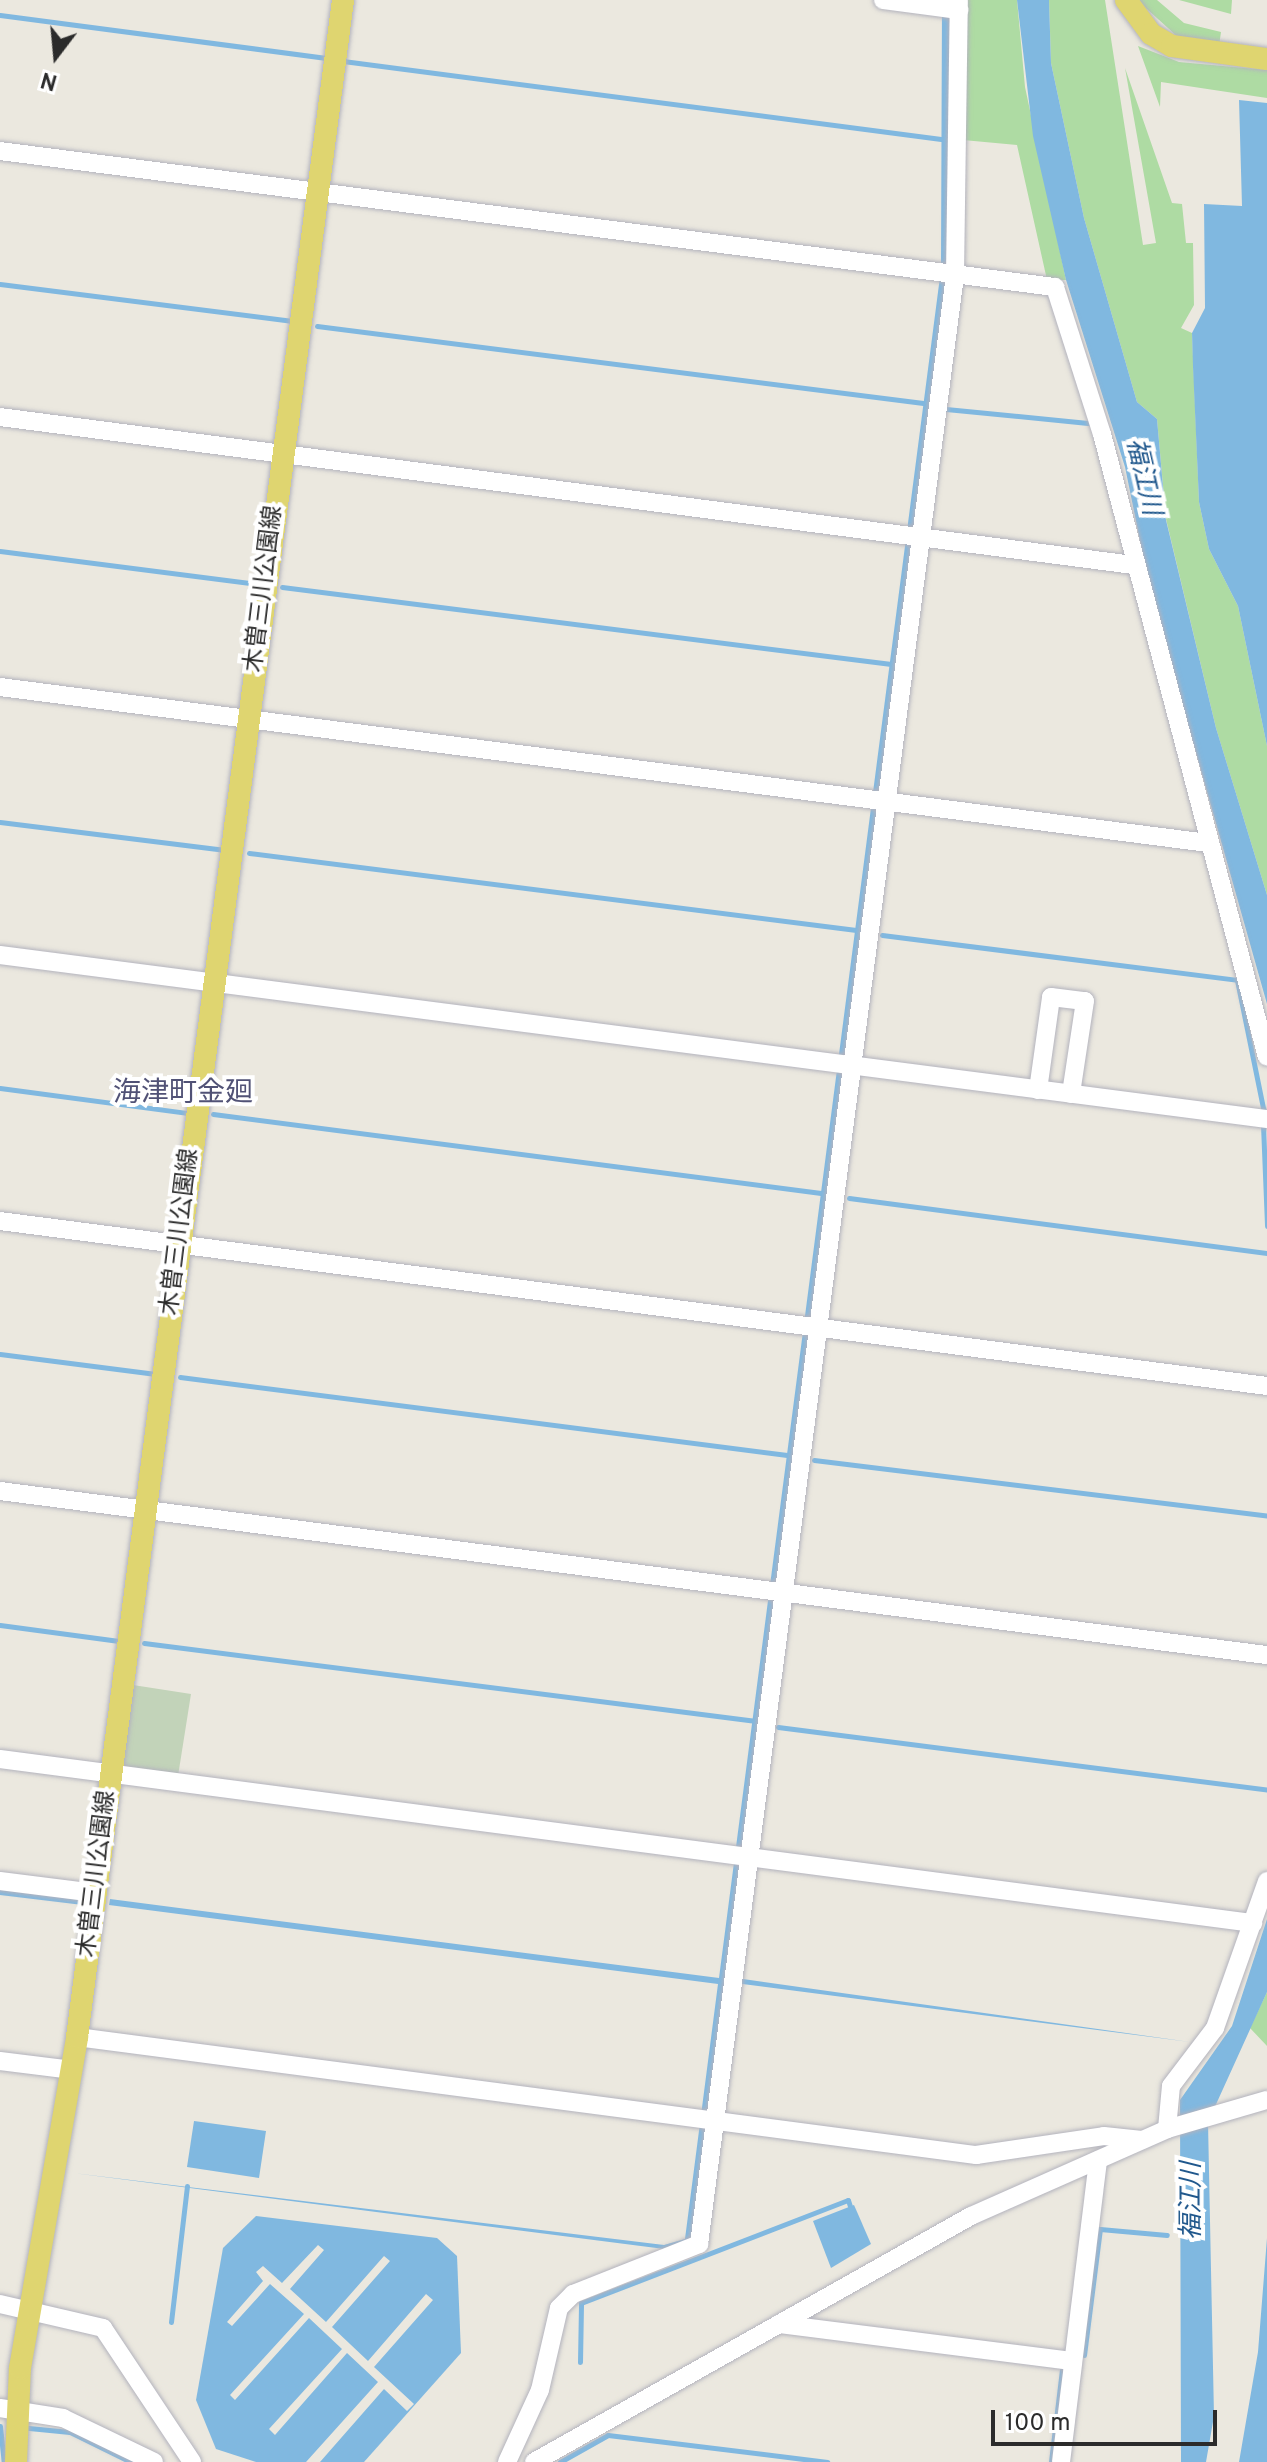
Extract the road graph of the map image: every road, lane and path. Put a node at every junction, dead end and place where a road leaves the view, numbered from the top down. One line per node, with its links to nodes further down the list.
1 (343, 0): 7 (main road, 木曽三川公園線)
2 (883, 0): 4 (street)
3 (1126, 0): 5 (main road)
4 (953, 7): 8 (street)
5 (1267, 59)
6 (0, 151): 7 (street)
7 (316, 193): 8 (street); 10 (main road, 木曽三川公園線)
8 (948, 274): 11 (street); 12 (street)
9 (0, 417): 10 (street)
10 (283, 454): 11 (street); 14 (main road, 木曽三川公園線)
11 (916, 537): 12 (street); 15 (street)
12 (1134, 565): 16 (street)
13 (0, 687): 14 (street)
14 (248, 719): 15 (street); 18 (main road, 木曽三川公園線)
15 (881, 801): 16 (street); 20 (street)
16 (1208, 843): 19 (street)
17 (0, 955): 18 (street)
18 (214, 983): 20 (street); 25 (main road, 木曽三川公園線)
19 (1267, 1057)
20 (847, 1066): 21 (street); 26 (street)
21 (1038, 1090): 22 (street); 22 (street)
22 (1071, 1094): 23 (street)
23 (1267, 1119)
24 (0, 1221): 25 (street)
25 (179, 1244): 26 (street); 29 (main road, 木曽三川公園線)
26 (813, 1327): 27 (street); 30 (street)
27 (1267, 1386)
28 (0, 1491): 29 (street)
29 (146, 1509): 30 (street); 33 (main road, 木曽三川公園線)
30 (778, 1592): 31 (street); 34 (street)
31 (1267, 1655)
32 (0, 1759): 33 (street)
33 (110, 1774): 34 (street); 37 (main road, 木曽三川公園線)
34 (744, 1856): 38 (street); 43 (street)
35 (0, 1881): 37 (street)
36 (1267, 1881): 38 (street)
37 (95, 1893): 39 (main road, 木曽三川公園線)
38 (1253, 1923): 44 (street)
39 (77, 2037): 41 (main road, 木曽三川公園線); 43 (street)
40 (0, 2061): 41 (street)
41 (72, 2070): 48 (main road, 木曽三川公園線)
42 (1267, 2100): 44 (street)
43 (709, 2121): 45 (street); 56 (street)
44 (1167, 2129): 45 (street)
45 (1142, 2140): 46 (street)
46 (1098, 2160): 49 (street); 50 (street)
47 (0, 2304): 48 (street)
48 (29, 2312): 51 (main road, 木曽三川公園線); 55 (street)
49 (779, 2324): 50 (street); 52 (street)
50 (1073, 2361): 57 (street)
51 (9, 2409): 53 (main road, 木曽三川公園線); 54 (street)
52 (541, 2460)
53 (16, 2462)
54 (154, 2462)
55 (192, 2462)
56 (507, 2462)
57 (1061, 2462)

